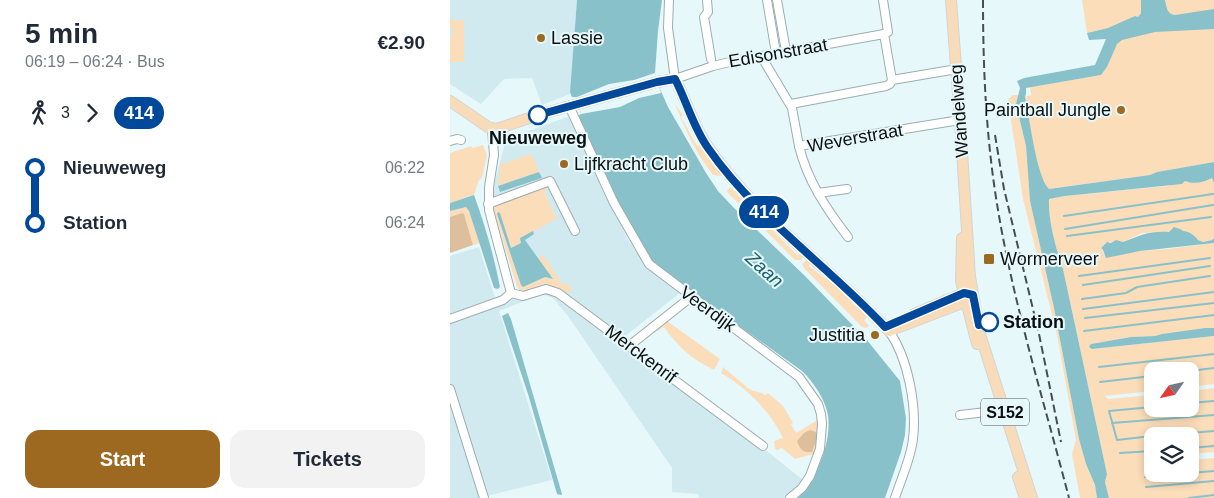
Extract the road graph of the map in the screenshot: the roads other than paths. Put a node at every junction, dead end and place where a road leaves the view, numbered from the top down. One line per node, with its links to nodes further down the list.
1 (669, 0): 13 (street)
2 (707, 0): 11 (street)
3 (767, 0): 9 (street)
4 (777, 0): 8 (street)
5 (883, 0): 7 (street)
6 (951, 0): 12 (main road, Wandelweg / S152)
7 (884, 34): 8 (street, Edisonstraat); 14 (street)
8 (786, 51): 9 (street, Edisonstraat)
9 (776, 53): 10 (street, Edisonstraat)
10 (761, 56): 13 (street, Edisonstraat); 16 (street)
11 (711, 59)
12 (957, 69): 14 (street); 18 (main road, Wandelweg / S152)
13 (675, 79): 17 (main road); 32 (main road)
14 (892, 80): 16 (street)
15 (450, 101): 19 (main road)
16 (790, 104): 22 (street)
17 (574, 109): 19 (main road); 29 (street, Veerdijk)
18 (960, 120): 22 (street, Weverstraat); 30 (main road, Wandelweg / S152)
19 (492, 129): 25 (street)
20 (461, 140): 21 (street)
21 (450, 141)
22 (799, 146): 24 (street, Weverstraat)
23 (847, 189): 24 (street)
24 (818, 193): 27 (street, Weverstraat)
25 (488, 204): 26 (street); 28 (street)
26 (575, 231)
27 (848, 237)
28 (511, 293): 31 (street); 33 (street, Merckenrif)
29 (691, 297): 33 (street); 39 (street, Veerdijk)
30 (967, 297): 32 (main road); 35 (main road, S152)
31 (450, 319)
32 (887, 329): 40 (street)
33 (629, 346): 37 (street, Merckenrif)
34 (450, 389): 38 (street)
35 (1001, 410): 36 (street); 41 (main road, S152); 42 (main road, S152)
36 (960, 414)
37 (763, 446)
38 (484, 498)
39 (790, 498)
40 (895, 498)
41 (1025, 498)
42 (1032, 498)

